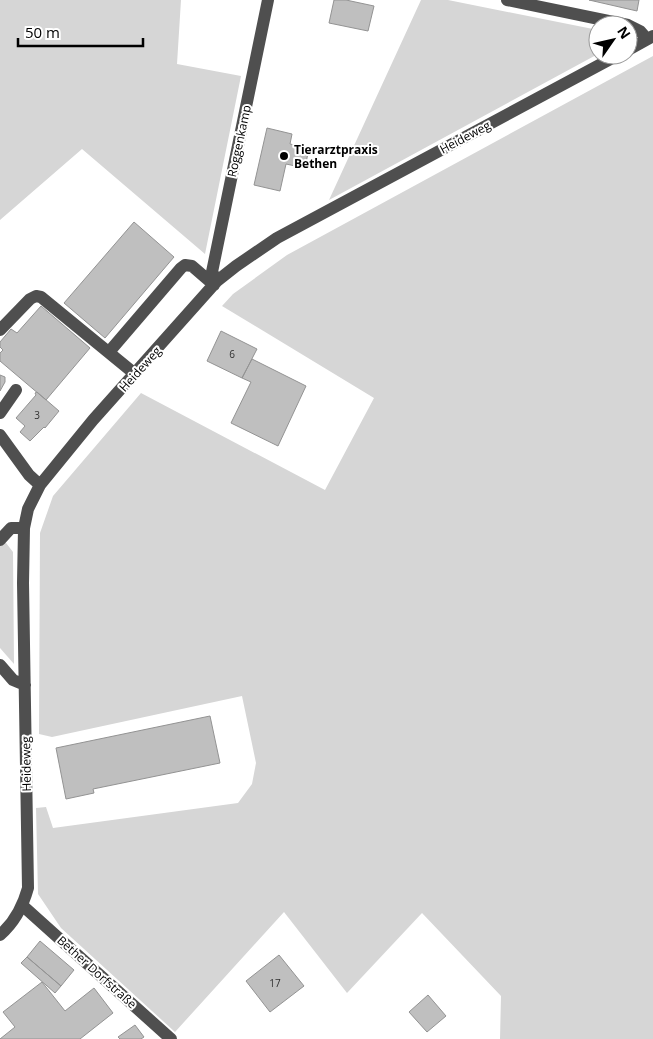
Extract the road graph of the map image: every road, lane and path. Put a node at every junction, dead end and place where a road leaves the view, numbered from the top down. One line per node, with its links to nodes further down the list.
1 (268, 0): 8 (street, Roggenkamp)
2 (507, 0): 3 (street)
3 (588, 17)
4 (638, 30): 5 (street)
5 (650, 38): 6 (street)
6 (638, 45)
7 (599, 65): 8 (street, Heideweg)
8 (216, 283): 10 (street); 11 (street, Heideweg)
9 (0, 330): 10 (street)
10 (109, 352): 11 (street)
11 (135, 374): 15 (street, Heideweg)
12 (16, 390): 13 (street)
13 (0, 413)
14 (0, 435): 15 (street)
15 (40, 485): 16 (street, Heideweg)
16 (24, 528): 17 (street); 19 (street, Heideweg)
17 (0, 540)
18 (0, 665): 19 (street)
19 (25, 685): 20 (street, Heideweg)
20 (23, 906): 21 (street); 22 (street, Bether Dorfstraße)
21 (0, 935)
22 (171, 1039)

